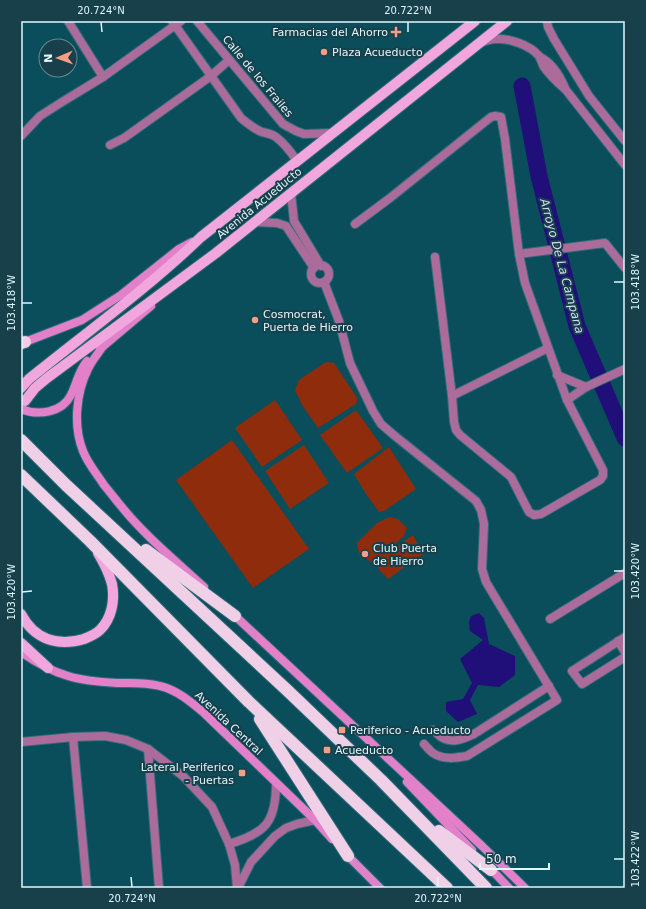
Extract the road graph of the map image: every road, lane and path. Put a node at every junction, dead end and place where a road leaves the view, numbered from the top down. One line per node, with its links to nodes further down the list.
1 (68, 21): 10 (street)
2 (198, 21): 8 (street, Calle de los Frailes)
3 (475, 21): 12 (main road, Avenida Acueducto)
4 (507, 21): 7 (main road, Avenida Acueducto)
5 (547, 21): 11 (street)
6 (176, 23): 9 (street); 10 (street)
7 (479, 43): 14 (street); 19 (main road, Avenida Acueducto)
8 (229, 60): 9 (street); 12 (street, Calle de los Frailes)
9 (211, 76): 16 (street); 17 (street)
10 (104, 77): 13 (street)
11 (616, 130): 14 (street); 15 (street)
12 (333, 133): 17 (main road, Avenida Acueducto)
13 (21, 136)
14 (605, 139): 18 (street)
15 (625, 141)
16 (110, 145)
17 (297, 161): 24 (main road, Avenida Acueducto)
18 (625, 165)
19 (291, 193): 20 (street); 21 (main road, Avenida Acueducto)
20 (294, 221): 23 (street); 27 (street)
21 (254, 222): 23 (street); 30 (main road, Avenida Acueducto)
22 (355, 224): 25 (street)
23 (286, 226): 27 (street)
24 (201, 237): 31 (main road); 37 (main road, Avenida Acueducto)
25 (519, 254): 28 (street); 33 (street)
26 (435, 258): 38 (street)
27 (318, 267): 29 (street); 29 (street)
28 (625, 268)
29 (324, 282): 55 (street)
30 (162, 293): 32 (main road); 40 (main road, Avenida Acueducto)
31 (22, 342)
32 (104, 346): 40 (main road); 47 (main road)
33 (548, 348): 35 (street); 38 (street)
34 (625, 369): 36 (street)
35 (557, 375): 36 (street); 39 (street)
36 (590, 385): 39 (street)
37 (21, 388)
38 (452, 396): 39 (street)
39 (567, 400)
40 (23, 405)
41 (21, 440): 43 (highway)
42 (21, 475): 44 (highway)
43 (106, 521): 47 (highway); 63 (highway)
44 (90, 541): 46 (main road); 56 (highway)
45 (625, 573): 48 (street)
46 (21, 614)
47 (236, 616): 61 (main road)
48 (550, 619)
49 (622, 639): 52 (street); 53 (street)
50 (21, 643): 54 (main road)
51 (21, 652): 54 (main road, Avenida Central)
52 (625, 652)
53 (625, 657)
54 (48, 668): 64 (main road, Avenida Central)
55 (549, 686): 57 (street); 60 (street)
56 (249, 702): 69 (highway); 77 (highway)
57 (434, 730)
58 (73, 737): 59 (street); 62 (street); 73 (street)
59 (21, 742)
60 (424, 744)
61 (375, 746): 72 (main road); 80 (main road)
62 (148, 749): 68 (street); 74 (street)
63 (381, 780): 72 (highway); 78 (highway)
64 (276, 783): 65 (main road, Avenida Central); 66 (street)
65 (314, 820): 67 (street); 69 (main road, Avenida Central)
66 (264, 827): 67 (street); 68 (street)
67 (275, 836): 70 (street)
68 (229, 844): 71 (street)
69 (348, 856): 76 (main road, Avenida Central)
70 (251, 862): 71 (street); 75 (street)
71 (235, 865): 75 (street)
72 (491, 870): 79 (main road)
73 (87, 888)
74 (160, 888)
75 (237, 888)
76 (380, 888)
77 (447, 888)
78 (486, 888)
79 (509, 888)
80 (525, 888)

